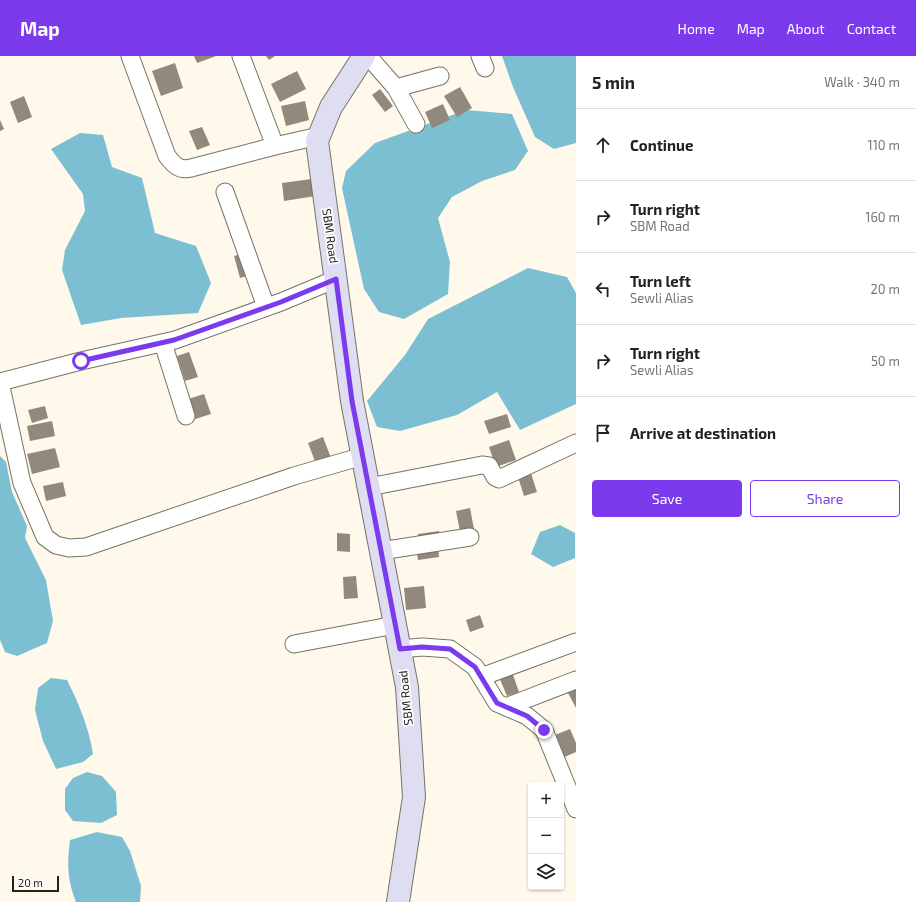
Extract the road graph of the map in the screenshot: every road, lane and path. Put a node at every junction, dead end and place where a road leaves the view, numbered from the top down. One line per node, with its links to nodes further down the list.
1 (130, 56): 9 (street)
2 (241, 56): 9 (street)
3 (364, 56): 8 (street, SBM Road)
4 (368, 56): 6 (street)
5 (440, 76): 6 (street)
6 (396, 88): 7 (street)
7 (416, 124)
8 (319, 136): 9 (street); 11 (street, SBM Road)
9 (276, 146)
10 (225, 192): 12 (street)
11 (336, 279): 12 (street); 17 (street, SBM Road)
12 (266, 307): 13 (street)
13 (163, 343): 14 (street); 15 (street)
14 (0, 382): 17 (street)
15 (186, 416)
16 (576, 443): 18 (street)
17 (363, 456): 18 (street, SBM Road)
18 (369, 487): 20 (street, SBM Road)
19 (470, 537): 20 (street)
20 (381, 551): 21 (street, SBM Road)
21 (395, 625): 23 (street); 24 (street, SBM Road)
22 (576, 642): 25 (street)
23 (294, 644)
24 (400, 649): 25 (street); 29 (street, SBM Road)
25 (481, 677): 27 (street)
26 (576, 680): 27 (street)
27 (506, 707): 28 (street)
28 (576, 809)
29 (398, 902)

